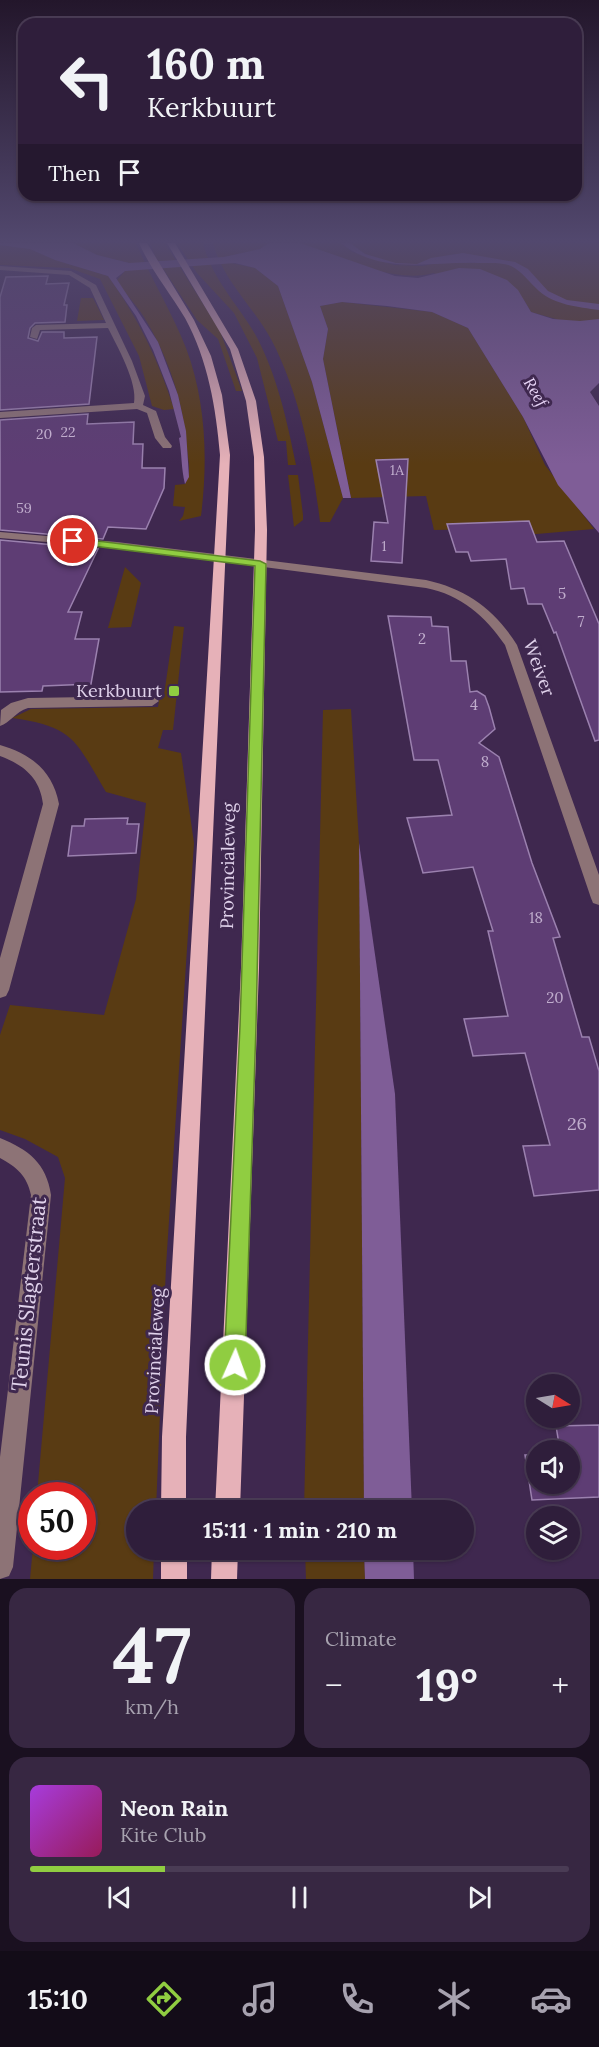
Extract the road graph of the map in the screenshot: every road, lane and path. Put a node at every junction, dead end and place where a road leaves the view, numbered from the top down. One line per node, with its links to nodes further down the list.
1 (107, 317): 4 (street)
2 (187, 317): 10 (main road, Provincialeweg)
3 (216, 317): 11 (main road, Provincialeweg)
4 (111, 325): 5 (street); 6 (street)
5 (34, 337)
6 (138, 406): 7 (street); 8 (street)
7 (0, 415)
8 (167, 446)
9 (0, 535): 10 (street)
10 (220, 559): 11 (street); 18 (main road, Provincialeweg)
11 (260, 564): 15 (street, Weiver); 19 (main road, Provincialeweg)
12 (152, 701): 13 (street)
13 (0, 721)
14 (0, 750): 16 (street)
15 (599, 898)
16 (0, 990)
17 (0, 1148): 22 (street, Teunis Slagterstraat)
18 (174, 1500)
19 (228, 1500)
20 (174, 1560): 23 (main road)
21 (225, 1560): 24 (main road)
22 (0, 1567)
23 (174, 1579)
24 (224, 1579)

